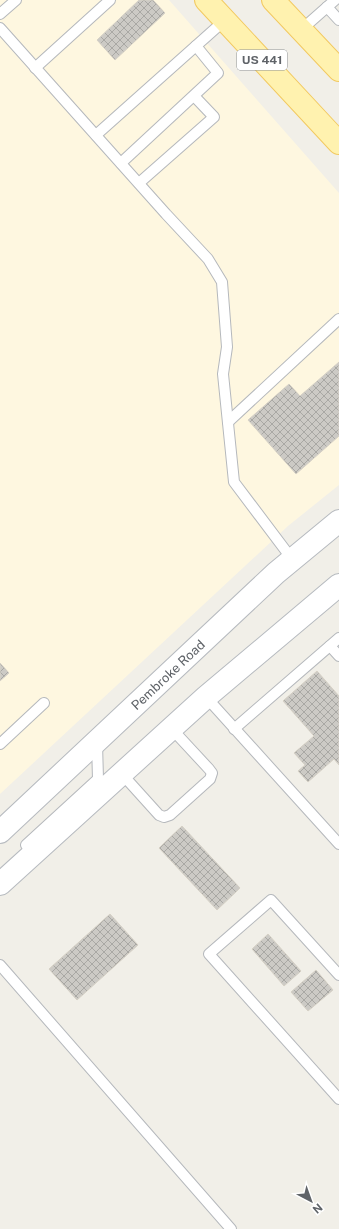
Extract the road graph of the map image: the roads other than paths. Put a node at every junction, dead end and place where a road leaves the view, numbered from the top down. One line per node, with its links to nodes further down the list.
1 (16, 0): 7 (lane)
2 (110, 0): 13 (lane)
3 (206, 0): 8 (main road, US 441)
4 (273, 0): 11 (main road)
5 (335, 0): 6 (lane)
6 (326, 7): 9 (lane); 11 (lane)
7 (0, 14)
8 (225, 20): 12 (lane); 17 (main road, US 441)
9 (339, 20)
10 (0, 28): 13 (lane)
11 (301, 30): 14 (main road)
12 (196, 46): 15 (lane); 16 (lane)
13 (35, 68): 16 (lane)
14 (339, 70)
15 (194, 96): 18 (lane); 19 (lane)
16 (96, 135): 18 (lane)
17 (339, 143)
18 (121, 164): 19 (lane)
19 (139, 183): 21 (lane)
20 (339, 319): 21 (lane)
21 (228, 422): 23 (lane)
22 (339, 521): 23 (main road, Pembroke Road)
23 (292, 560): 32 (main road, Pembroke Road)
24 (339, 585): 28 (main road)
25 (339, 638): 26 (lane)
26 (330, 646): 27 (lane); 31 (lane)
27 (339, 656)
28 (206, 697): 30 (main road); 31 (lane)
29 (44, 703): 33 (lane)
30 (172, 728): 34 (main road); 34 (lane)
31 (234, 729): 36 (lane)
32 (97, 742): 35 (main road, Pembroke Road); 37 (lane)
33 (0, 744)
34 (122, 774): 38 (main road)
35 (0, 832)
36 (339, 844)
37 (17, 854)
38 (0, 884)
39 (0, 965): 42 (lane)
40 (339, 975): 41 (lane)
41 (339, 1099)
42 (231, 1229)

